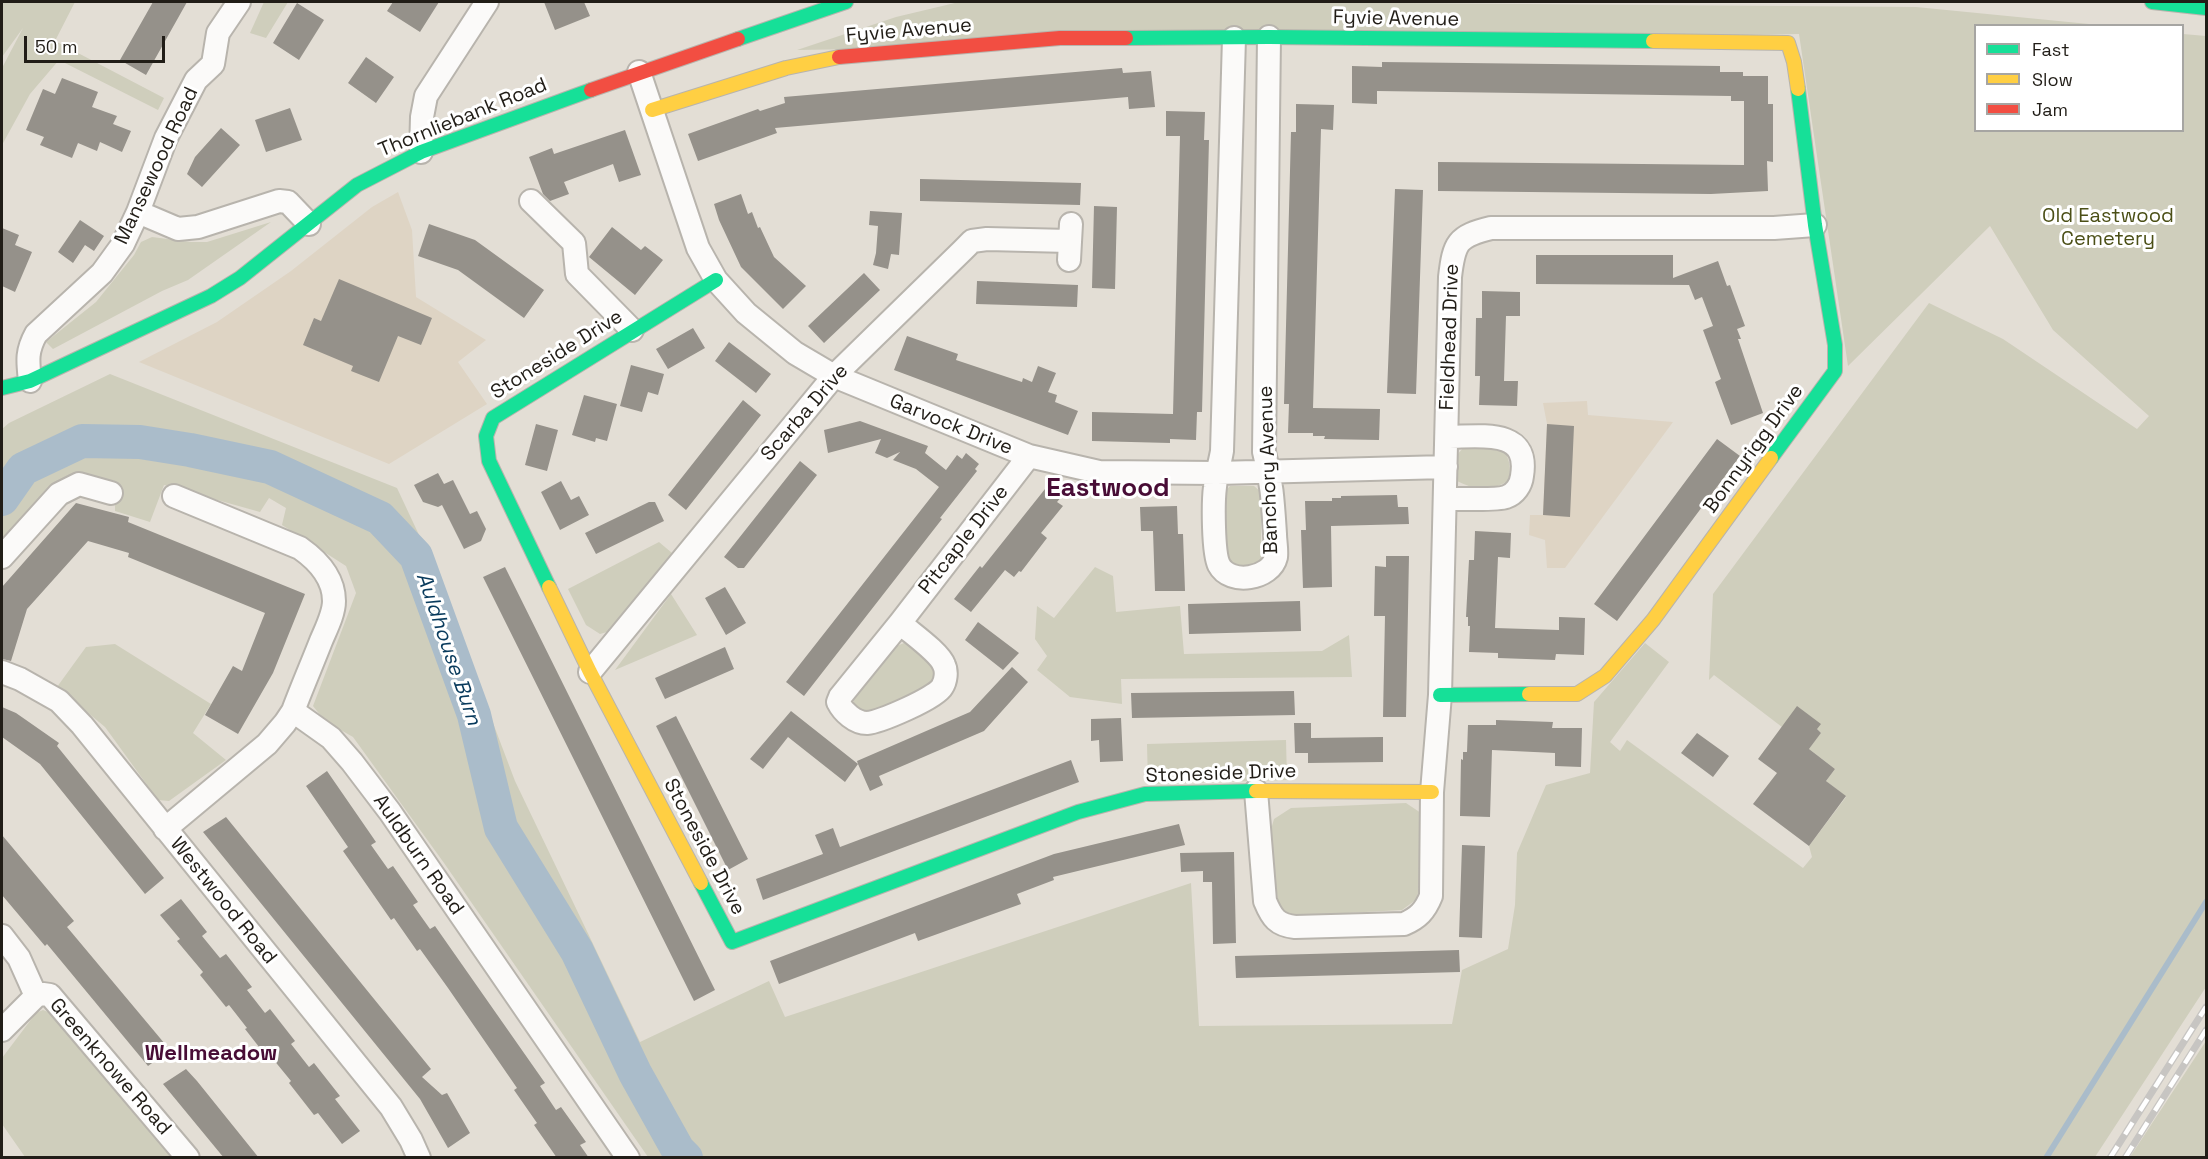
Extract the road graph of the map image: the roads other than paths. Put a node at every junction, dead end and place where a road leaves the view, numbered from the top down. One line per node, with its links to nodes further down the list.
1 (239, 2): 13 (street, Mansewood Road)
2 (487, 2): 11 (street)
3 (846, 2): 9 (street, Thornliebank Road)
4 (2152, 2): 5 (street)
5 (2206, 8)
6 (1234, 38): 7 (street, Fyvie Avenue); 10 (street, Fyvie Avenue); 27 (street, Banchory Avenue)
7 (1269, 38): 8 (street, Fyvie Avenue); 26 (street, Banchory Avenue)
8 (1788, 43): 15 (street, Bonnyrigg Drive)
9 (639, 72): 10 (street, Garvock Drive); 11 (street, Thornliebank Road)
10 (652, 110): 17 (street, Garvock Drive)
11 (421, 152): 14 (street, Thornliebank Road)
12 (531, 201): 18 (street)
13 (138, 212): 14 (street); 20 (street, Mansewood Road)
14 (309, 224): 20 (street, Thornliebank Road)
15 (1815, 225): 23 (street, Fieldhead Drive); 35 (street, Bonnyrigg Drive)
16 (1069, 242): 19 (street, Scarba Drive)
17 (716, 280): 18 (street, Stoneside Drive); 19 (street, Garvock Drive)
18 (632, 330): 34 (street, Stoneside Drive)
19 (834, 376): 24 (street, Garvock Drive); 34 (street, Scarba Drive)
20 (30, 381): 21 (street, Thornliebank Road); 22 (street, Thornliebank Road)
21 (2, 388)
22 (14, 400)
23 (1447, 436): 25 (street, Fieldhead Drive); 30 (street)
24 (1029, 456): 27 (street, Garvock Drive); 32 (street, Pitcaple Drive)
25 (1446, 467): 26 (street, Garvock Drive); 30 (street, Fieldhead Drive)
26 (1269, 470): 27 (street, Garvock Drive); 27 (street, Banchory Avenue)
27 (1217, 473)
28 (111, 493): 31 (street)
29 (174, 496): 36 (street)
30 (1445, 499): 35 (street, Fieldhead Drive)
31 (2, 557)
32 (900, 623): 32 (street, Pitcaple Drive)
33 (2, 672): 39 (street, Westwood Road)
34 (591, 672): 37 (street, Stoneside Drive)
35 (1440, 695): 38 (street, Fieldhead Drive)
36 (293, 711): 39 (street); 45 (street, Auldburn Road)
37 (1256, 791): 38 (street, Stoneside Drive); 38 (street, Fieldhead Drive)
38 (1432, 792)
39 (165, 829): 44 (street, Westwood Road)
40 (2, 936): 41 (street)
41 (36, 996): 42 (street, Greenknowe Road); 43 (street, Greenknowe Road)
42 (2, 1030)
43 (188, 1158)
44 (419, 1158)
45 (628, 1158)

